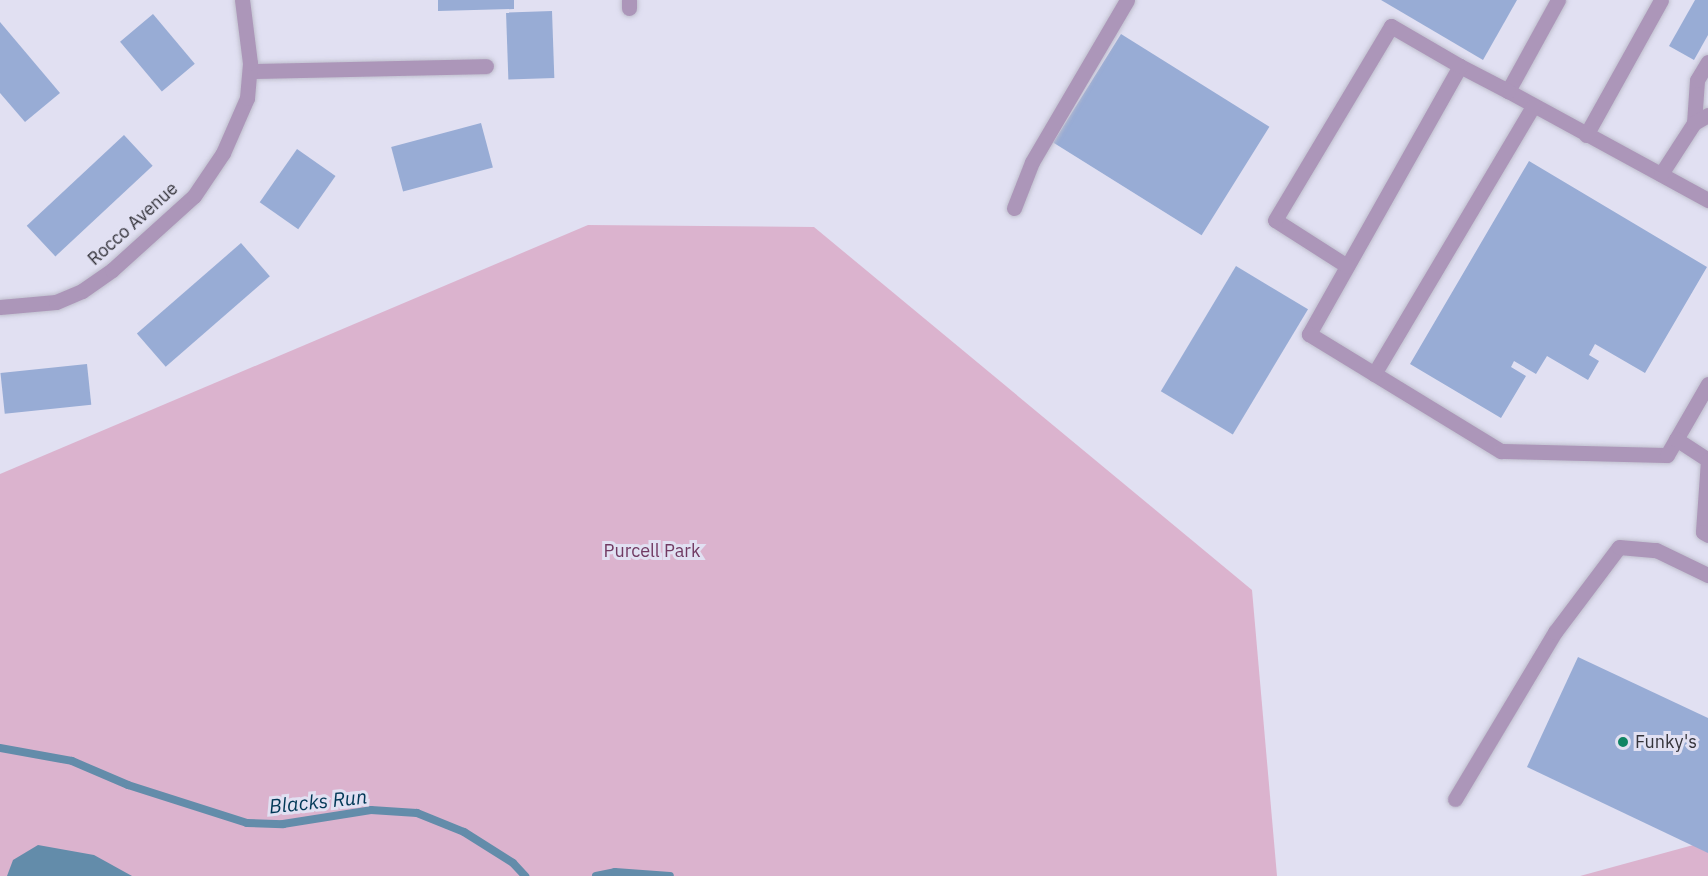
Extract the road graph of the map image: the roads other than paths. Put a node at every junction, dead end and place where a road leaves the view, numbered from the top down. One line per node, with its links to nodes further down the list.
1 (242, 0): 8 (street, Rocco Avenue)
2 (1127, 0): 15 (street)
3 (1558, 0): 9 (street)
4 (1661, 0): 12 (street)
5 (1708, 62): 11 (street)
6 (486, 66): 8 (street)
7 (1460, 66): 9 (street); 16 (street); 16 (street)
8 (250, 71): 17 (street, Rocco Avenue)
9 (1508, 91): 10 (street)
10 (1533, 106): 12 (street); 18 (street)
11 (1701, 119): 13 (street)
12 (1586, 135): 13 (street)
13 (1661, 174): 14 (street)
14 (1708, 200)
15 (1014, 208)
16 (1347, 266): 18 (street)
17 (0, 307)
18 (1374, 374): 20 (street)
19 (1708, 384): 20 (street)
20 (1676, 439): 21 (street)
21 (1708, 460): 22 (street)
22 (1708, 536)
23 (1708, 575): 24 (street)
24 (1455, 799)

